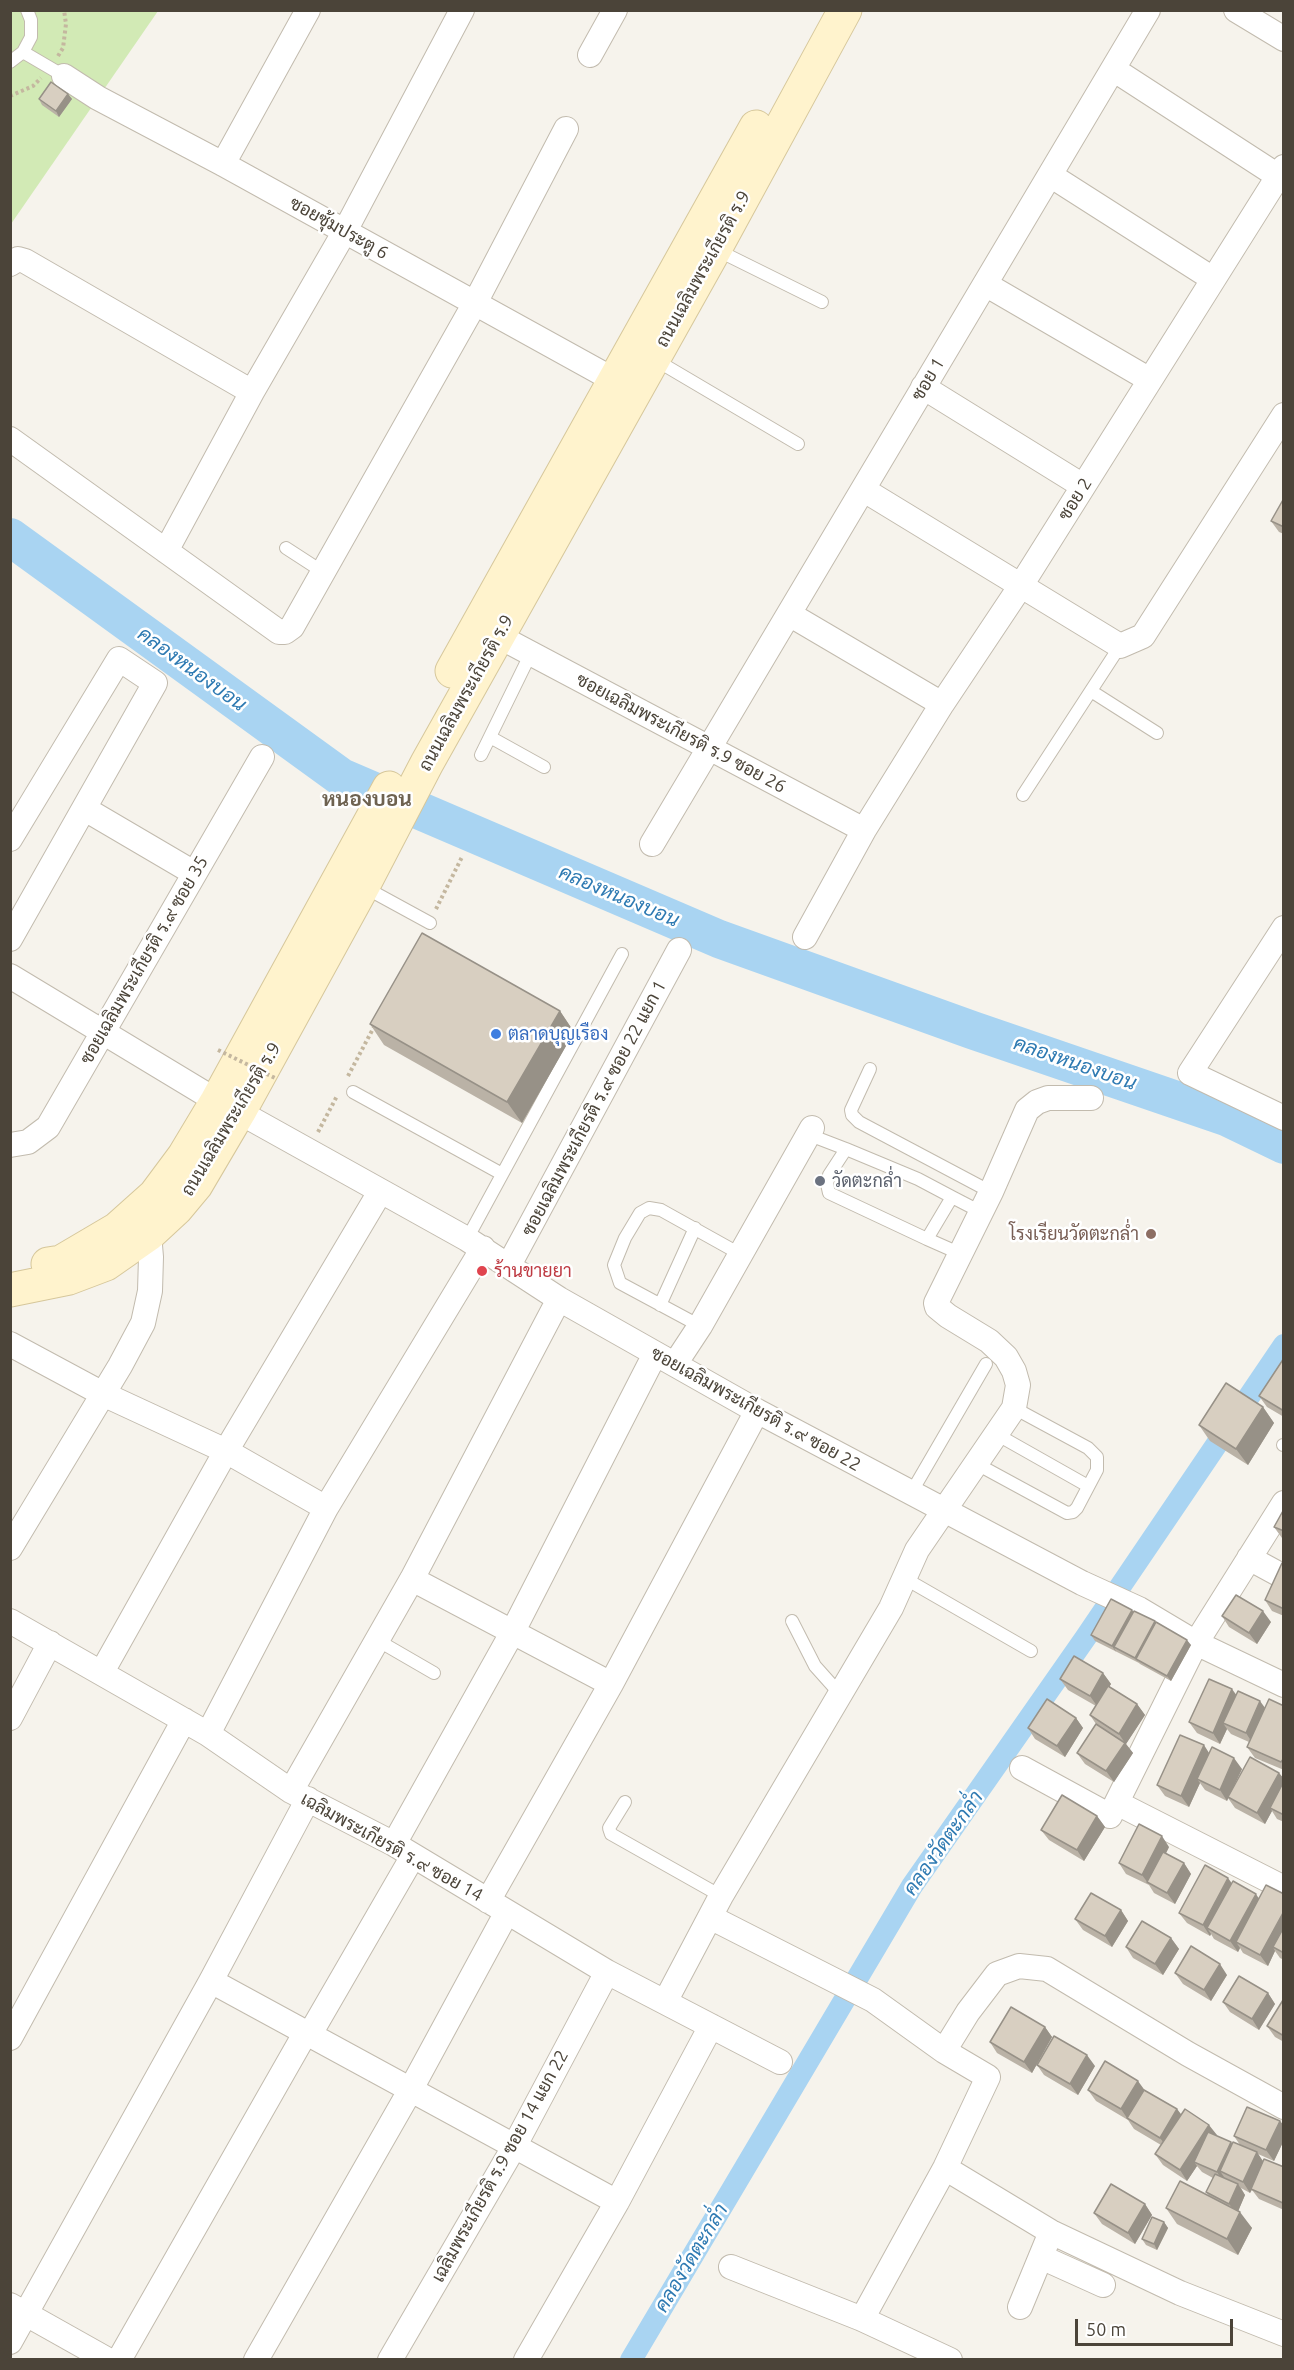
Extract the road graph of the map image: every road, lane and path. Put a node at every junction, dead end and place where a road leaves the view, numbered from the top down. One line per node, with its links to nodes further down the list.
1 (27, 10): 10 (lane)
2 (308, 10): 16 (street)
3 (462, 10): 19 (street)
4 (615, 10): 11 (street)
5 (821, 10): 27 (main road, ถนนเฉลิมพระเกียรติ ร.9)
6 (845, 10): 20 (main road, ถนนเฉลิมพระเกียรติ ร.9)
7 (1148, 10): 13 (street, ซอย 1)
8 (1236, 10): 9 (street)
9 (1284, 39)
10 (23, 52): 12 (lane); 14 (lane)
11 (590, 54)
12 (10, 62)
13 (1113, 69): 17 (street); 18 (street, ซอย 1)
14 (64, 76): 16 (street, ซอยซุ้มประตู 6)
15 (566, 129): 25 (street)
16 (223, 164): 19 (street, ซอยซุ้มประตู 6)
17 (1281, 172): 22 (street, ซอย 2)
18 (1050, 176): 22 (street); 23 (street, ซอย 1)
19 (345, 231): 25 (street, ซอยซุ้มประตู 6); 30 (street)
20 (715, 249): 24 (lane); 26 (main road, ถนนเฉลิมพระเกียรติ ร.9)
21 (10, 264): 30 (street)
22 (1213, 279): 28 (street, ซอย 2)
23 (985, 284): 28 (street); 29 (street, ซอย 1)
24 (822, 302)
25 (475, 303): 27 (street, ซอยซุ้มประตู 6); 38 (street)
26 (653, 358): 33 (lane); 41 (main road, ถนนเฉลิมพระเกียรติ ร.9)
27 (614, 380): 54 (main road, ถนนเฉลิมพระเกียรติ ร.9)
28 (1150, 380): 34 (street, ซอย 2)
29 (923, 387): 34 (street); 35 (street, ซอย 1)
30 (252, 392): 37 (street)
31 (1284, 416): 42 (street)
32 (10, 439): 37 (street)
33 (798, 444)
34 (1083, 486): 39 (street, ซอย 2)
35 (864, 490): 39 (street); 40 (street, ซอย 1)
36 (286, 549): 38 (lane)
37 (166, 551): 38 (street)
38 (323, 572)
39 (1020, 587): 42 (street); 45 (street, ซอย 2)
40 (789, 614): 45 (street); 48 (street, ซอย 1)
41 (498, 636): 43 (street, ซอยเฉลิมพระเกียรติ ร.9 ซอย 26); 54 (main road, ถนนเฉลิมพระเกียรติ ร.9)
42 (1120, 646): 44 (lane)
43 (531, 653): 47 (lane); 48 (street, ซอยเฉลิมพระเกียรติ ร.9 ซอย 26)
44 (1091, 691): 46 (lane); 52 (lane)
45 (942, 704): 55 (street, ซอย 2)
46 (1157, 733)
47 (490, 736): 49 (lane); 51 (lane)
48 (709, 748): 55 (street, ซอยเฉลิมพระเกียรติ ร.9 ซอย 26); 57 (street, ซอย 1)
49 (481, 755)
50 (262, 757): 59 (street, ซอยเฉลิมพระเกียรติ ร.๙ ซอย 35)
51 (544, 767)
52 (1023, 795)
53 (85, 808): 56 (street); 59 (street); 64 (street)
54 (386, 816): 60 (main road, ถนนเฉลิมพระเกียรติ ร.9); 76 (main road, ถนนเฉลิมพระเกียรติ ร.9)
55 (864, 830): 63 (street, ซอย 2)
56 (10, 838)
57 (652, 844)
58 (462, 857): 61 (path)
59 (194, 873): 69 (street, ซอยเฉลิมพระเกียรติ ร.๙ ซอย 35)
60 (363, 886): 61 (lane); 76 (main road, ถนนเฉลิมพระเกียรติ ร.9)
61 (430, 923)
62 (1284, 928): 77 (street)
63 (805, 937)
64 (10, 939)
65 (679, 950): 92 (street, ซอยเฉลิมพระเกียรติ ร.๙ ซอย 22 แยก 1)
66 (622, 954): 82 (lane)
67 (10, 976): 69 (street, ซอยเฉลิมพระเกียรติ ร.๙ ซอย 22)
68 (380, 1016): 73 (path)
69 (101, 1032): 76 (street, ซอยเฉลิมพระเกียรติ ร.๙ ซอย 22); 79 (street, ซอยเฉลิมพระเกียรติ ร.๙ ซอย 35)
70 (218, 1050): 72 (path, bridge)
71 (870, 1069): 85 (lane)
72 (275, 1078)
73 (346, 1078)
74 (347, 1090): 81 (path); 82 (lane)
75 (1091, 1098): 85 (street)
76 (228, 1106): 81 (street, ซอยเฉลิมพระเกียรติ ร.๙ ซอย 22); 87 (main road, ถนนเฉลิมพระเกียรติ ร.9); 93 (main road, ถนนเฉลิมพระเกียรติ ร.9)
77 (1284, 1118)
78 (809, 1131): 80 (lane); 90 (street)
79 (10, 1145)
80 (846, 1149): 84 (lane); 88 (lane)
81 (308, 1151): 83 (street, ซอยเฉลิมพระเกียรติ ร.๙ ซอย 22)
82 (502, 1174): 89 (lane)
83 (380, 1192): 89 (street, ซอยเฉลิมพระเกียรติ ร.๙ ซอย 22); 104 (street)
84 (952, 1197): 85 (lane); 88 (lane)
85 (986, 1202): 91 (street)
86 (695, 1228): 90 (lane); 95 (lane); 95 (lane)
87 (149, 1234): 93 (main road, ถนนเฉลิมพระเกียรติ ร.9); 100 (street)
88 (927, 1239): 91 (lane)
89 (475, 1244): 92 (street, ซอยเฉลิมพระเกียรติ ร.๙ ซอย 22); 109 (street)
90 (740, 1254): 96 (street)
91 (961, 1254): 101 (street)
92 (509, 1265): 94 (street, ซอยเฉลิมพระเกียรติ ร.๙ ซอย 22)
93 (12, 1290)
94 (560, 1299): 98 (street, ซอยเฉลิมพระเกียรติ ร.๙ ซอย 22); 115 (street)
95 (660, 1305): 96 (lane)
96 (700, 1326): 98 (street)
97 (10, 1344): 100 (street)
98 (665, 1359): 102 (street, ซอยเฉลิมพระเกียรติ ร.๙ ซอย 22); 118 (street)
99 (986, 1364): 107 (lane)
100 (103, 1394): 104 (street); 111 (street)
101 (1014, 1408): 103 (street); 106 (lane)
102 (757, 1411): 107 (street, ซอยเฉลิมพระเกียรติ ร.๙ ซอย 22); 125 (street)
103 (996, 1434): 105 (street); 106 (lane)
104 (226, 1451): 109 (street); 123 (street)
105 (975, 1464): 106 (lane); 110 (street)
106 (1088, 1486)
107 (911, 1493): 110 (street, ซอยเฉลิมพระเกียรติ ร.๙ ซอย 22)
108 (1284, 1503): 112 (street)
109 (326, 1508): 130 (street)
110 (944, 1510): 114 (street); 120 (street, ซอยเฉลิมพระเกียรติ ร.๙ ซอย 22)
111 (10, 1548)
112 (1249, 1558): 113 (street); 120 (street)
113 (1284, 1577)
114 (903, 1578): 122 (lane); 127 (street)
115 (412, 1579): 118 (street); 119 (street)
116 (10, 1621): 121 (street, เฉลิมพระเกียรติ ร.๙ ซอย 14)
117 (792, 1621): 127 (lane)
118 (512, 1633): 125 (street); 135 (street)
119 (377, 1640): 124 (lane); 132 (street)
120 (1196, 1642): 126 (street, ซอยเฉลิมพระเกียรติ ร.๙ ซอย 22); 134 (street)
121 (50, 1643): 123 (street, เฉลิมพระเกียรติ ร.๙ ซอย 14); 128 (street)
122 (1031, 1651)
123 (102, 1672): 129 (street, เฉลิมพระเกียรติ ร.๙ ซอย 14)
124 (434, 1673)
125 (611, 1684): 138 (street)
126 (1284, 1685)
127 (840, 1694): 137 (street)
128 (10, 1718)
129 (184, 1720): 130 (street, เฉลิมพระเกียรติ ร.๙ ซอย 14); 145 (street)
130 (208, 1734): 132 (street, เฉลิมพระเกียรติ ร.๙ ซอย 14)
131 (1022, 1768): 134 (street)
132 (299, 1795): 135 (street, เฉลิมพระเกียรติ ร.๙ ซอย 14); 141 (street)
133 (626, 1802): 137 (lane)
134 (1117, 1803): 136 (street)
135 (403, 1850): 138 (street, เฉลิมพระเกียรติ ร.๙ ซอย 14); 144 (street)
136 (1284, 1888)
137 (721, 1896): 139 (street)
138 (497, 1907): 140 (street, เฉลิมพระเกียรติ ร.๙ ซอย 14); 148 (street)
139 (710, 1917): 142 (street); 146 (street)
140 (607, 1972): 142 (street, เฉลิมพระเกียรติ ร.๙ ซอย 14); 150 (street, เฉลิมพระเกียรติ ร.9 ซอย 14 แยก 22)
141 (211, 1981): 144 (street); 158 (street)
142 (664, 2002): 143 (street, เฉลิมพระเกียรติ ร.๙ ซอย 14)
143 (711, 2026): 147 (street, เฉลิมพระเกียรติ ร.๙ ซอย 14); 152 (street)
144 (308, 2033): 148 (street); 163 (street)
145 (10, 2038)
146 (944, 2051): 149 (street); 151 (street)
147 (780, 2062)
148 (411, 2089): 150 (street); 164 (street)
149 (1284, 2107)
150 (514, 2147): 152 (street); 165 (street, เฉลิมพระเกียรติ ร.9 ซอย 14 แยก 22)
151 (945, 2168): 153 (street); 159 (street)
152 (617, 2202): 166 (street)
153 (1051, 2232): 154 (street); 160 (street)
154 (1041, 2257): 156 (street); 157 (street)
155 (731, 2266): 159 (street)
156 (1103, 2285)
157 (1020, 2307)
158 (19, 2309): 161 (street); 162 (street)
159 (862, 2319): 167 (street)
160 (1284, 2334)
161 (10, 2342)
162 (108, 2360)
163 (119, 2360)
164 (256, 2360)
165 (390, 2360)
166 (526, 2360)
167 (950, 2360)

